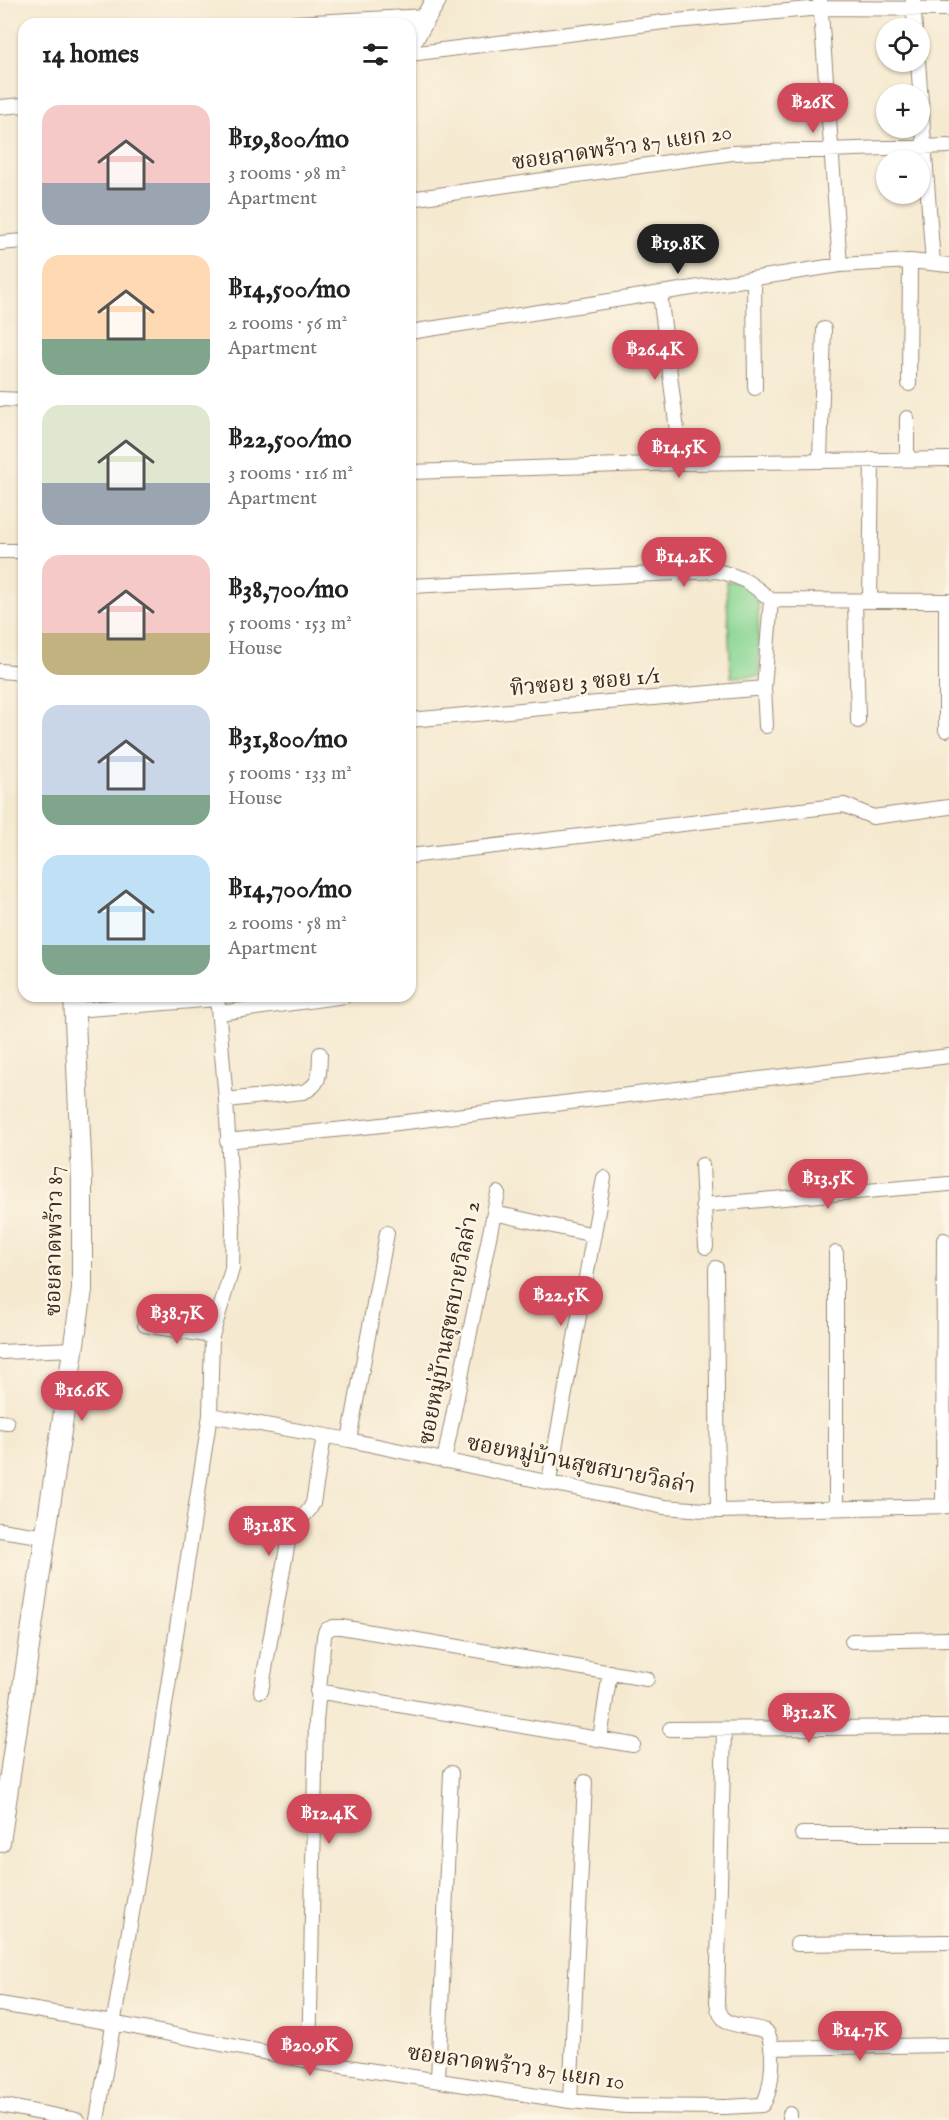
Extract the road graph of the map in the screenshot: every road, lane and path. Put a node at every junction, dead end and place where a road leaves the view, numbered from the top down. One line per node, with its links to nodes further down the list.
1 (820, 4): 2 (street); 7 (street); 13 (street)
2 (914, 5): 4 (street)
3 (431, 8): 5 (street); 6 (street)
4 (949, 9)
5 (334, 18)
6 (416, 34)
7 (416, 53)
8 (919, 72): 12 (street)
9 (18, 106): 10 (street)
10 (0, 107)
11 (949, 146): 12 (street, ซอยลาดพร้าว 87 แยก 20)
12 (924, 147): 13 (street, ซอยลาดพร้าว 87 แยก 20); 18 (street)
13 (830, 149): 14 (street, ซอยลาดพร้าว 87 แยก 20); 19 (street)
14 (416, 199)
15 (18, 242): 16 (street)
16 (0, 243)
17 (910, 261): 18 (street); 19 (street); 25 (street)
18 (933, 264): 20 (street)
19 (840, 265): 21 (street)
20 (949, 265)
21 (754, 279): 22 (street); 26 (street)
22 (660, 294): 24 (street); 34 (street)
23 (824, 329): 33 (street)
24 (416, 331)
25 (909, 384)
26 (755, 388)
27 (0, 399): 28 (street)
28 (18, 400)
29 (907, 418): 31 (street)
30 (872, 459): 31 (street); 33 (street); 40 (street)
31 (907, 459): 32 (street)
32 (949, 459)
33 (820, 460): 34 (street)
34 (681, 464): 35 (street)
35 (416, 472)
36 (0, 551): 37 (street)
37 (18, 551)
38 (416, 586): 39 (street)
39 (771, 600): 41 (street); 45 (street)
40 (870, 600): 41 (street); 42 (street)
41 (855, 601): 47 (street)
42 (948, 601): 49 (street)
43 (0, 671): 44 (street)
44 (18, 673)
45 (764, 688): 46 (street, ทิวซอย 3 ซอย 1/1); 48 (street)
46 (416, 719)
47 (858, 721)
48 (766, 726)
49 (946, 730)
50 (949, 807): 51 (street)
51 (416, 855)
52 (98, 1002): 55 (street)
53 (218, 1002): 56 (street)
54 (301, 1002): 56 (street)
55 (74, 1003): 75 (street, ซอยลาดพร้าว 87)
56 (219, 1013): 59 (street)
57 (320, 1054): 59 (street)
58 (949, 1056): 60 (street)
59 (226, 1100): 60 (street)
60 (227, 1141): 74 (street)
61 (702, 1165): 65 (street)
62 (604, 1178): 68 (street)
63 (949, 1184): 65 (street)
64 (498, 1193): 66 (street, ซอยหมู่บ้านสุขสบายวิลล่า 2)
65 (704, 1205): 70 (street)
66 (494, 1213): 68 (street); 80 (street, ซอยหมู่บ้านสุขสบายวิลล่า 2)
67 (387, 1233): 79 (street)
68 (594, 1235): 81 (street)
69 (944, 1240): 82 (street)
70 (706, 1247)
71 (836, 1253): 83 (street)
72 (716, 1268): 84 (street)
73 (146, 1325): 74 (street)
74 (212, 1336): 77 (street)
75 (74, 1349): 76 (street); 86 (street, ซอยลาดพร้าว 87)
76 (0, 1352)
77 (210, 1416): 78 (street, ซอยหมู่บ้านสุขสบายวิลล่า); 106 (street)
78 (324, 1436): 79 (street, ซอยหมู่บ้านสุขสบายวิลล่า); 91 (street)
79 (349, 1440): 80 (street, ซอยหมู่บ้านสุขสบายวิลล่า)
80 (444, 1461): 81 (street, ซอยหมู่บ้านสุขสบายวิลล่า)
81 (549, 1481): 84 (street, ซอยหมู่บ้านสุขสบายวิลล่า)
82 (946, 1507): 83 (street, ซอยหมู่บ้านสุขสบายวิลล่า)
83 (837, 1508): 84 (street, ซอยหมู่บ้านสุขสบายวิลล่า)
84 (718, 1510)
85 (0, 1530): 86 (street)
86 (46, 1537): 102 (street, ซอยลาดพร้าว 87)
87 (949, 1640): 88 (street)
88 (852, 1641)
89 (610, 1672): 90 (street); 92 (street); 96 (street)
90 (647, 1679)
91 (261, 1691)
92 (317, 1691): 96 (street); 109 (street)
93 (949, 1727): 95 (street)
94 (670, 1728): 95 (street)
95 (724, 1729): 108 (street)
96 (600, 1739): 97 (street)
97 (633, 1745)
98 (451, 1773): 110 (street)
99 (585, 1782): 111 (street)
100 (802, 1834): 101 (street)
101 (949, 1834)
102 (0, 1842)
103 (949, 1942): 104 (street)
104 (797, 1944)
105 (0, 2004): 106 (street, ซอยลาดพร้าว 87 แยก 10)
106 (113, 2023): 109 (street, ซอยลาดพร้าว 87 แยก 10); 114 (street)
107 (949, 2045): 108 (street)
108 (771, 2048): 111 (street, ซอยลาดพร้าว 87 แยก 10)
109 (309, 2061): 110 (street, ซอยลาดพร้าว 87 แยก 10)
110 (438, 2079): 111 (street, ซอยลาดพร้าว 87 แยก 10)
111 (570, 2101)
112 (0, 2105): 113 (street)
113 (78, 2120)
114 (97, 2120)

